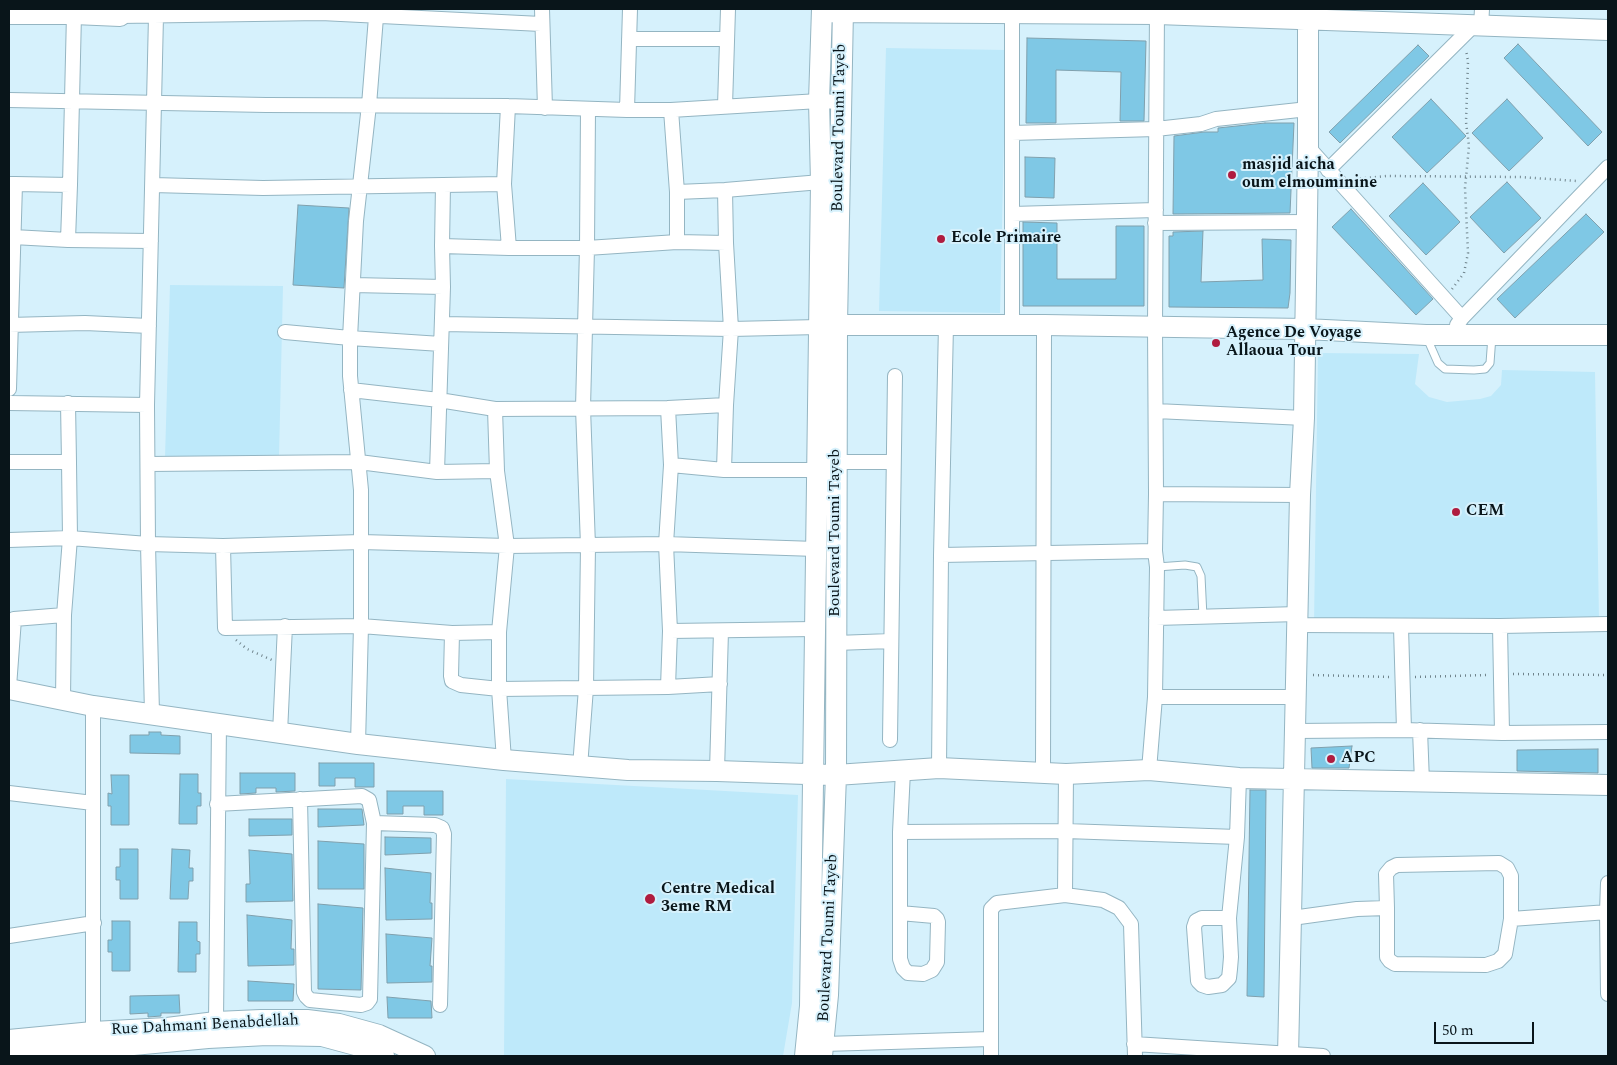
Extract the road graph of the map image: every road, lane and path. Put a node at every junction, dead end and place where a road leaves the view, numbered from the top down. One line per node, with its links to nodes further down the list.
1 (542, 9): 15 (street)
2 (630, 9): 18 (street)
3 (728, 9): 19 (street)
4 (822, 10): 5 (street); 22 (street, Boulevard Toumi Tayeb)
5 (843, 11): 8 (street); 23 (street, Boulevard Toumi Tayeb)
6 (1157, 11): 8 (street); 11 (street); 33 (street)
7 (119, 12): 10 (street); 12 (street)
8 (1012, 12): 34 (street)
9 (9, 14): 10 (street)
10 (74, 14): 21 (street)
11 (1308, 14): 13 (street); 29 (street)
12 (156, 16): 14 (street); 24 (street)
13 (1431, 16): 16 (street)
14 (376, 17): 15 (street); 25 (street)
15 (542, 24): 28 (street)
16 (1475, 24): 17 (street); 37 (street); 38 (path)
17 (1608, 30)
18 (629, 39): 19 (street); 31 (street)
19 (727, 39): 27 (street)
20 (9, 100): 21 (street)
21 (71, 100): 24 (street); 46 (street)
22 (819, 101): 23 (street); 27 (street); 40 (street, Boulevard Toumi Tayeb)
23 (841, 102): 71 (street, Boulevard Toumi Tayeb)
24 (154, 103): 25 (street); 44 (street)
25 (368, 105): 26 (street); 47 (street)
26 (508, 106): 28 (street); 43 (street)
27 (725, 106): 32 (street)
28 (545, 108): 30 (street)
29 (1308, 109): 33 (street); 35 (street)
30 (588, 110): 31 (street); 60 (street)
31 (628, 110): 32 (street)
32 (671, 110): 49 (street)
33 (1156, 129): 34 (street); 51 (street)
34 (1012, 133): 50 (street)
35 (1308, 147): 37 (street); 52 (street)
36 (1608, 166): 41 (street)
37 (1328, 170): 39 (street)
38 (1466, 177): 39 (path); 41 (path); 63 (path)
39 (1338, 181): 63 (street)
40 (821, 182): 48 (street); 71 (street, Boulevard Toumi Tayeb)
41 (1593, 182): 73 (street)
42 (12, 184): 46 (street); 53 (street)
43 (504, 184): 45 (street); 59 (street)
44 (153, 185): 47 (street); 55 (street)
45 (443, 185): 47 (street); 58 (street)
46 (70, 186): 54 (street)
47 (360, 186): 61 (street)
48 (725, 190): 49 (street); 57 (street)
49 (677, 192): 56 (street)
50 (1012, 214): 51 (street); 67 (street)
51 (1155, 216): 52 (street); 72 (street)
52 (1307, 222): 75 (street)
53 (13, 238): 54 (street); 65 (street)
54 (68, 240): 55 (street)
55 (151, 241): 69 (street)
56 (677, 242): 57 (street); 60 (street)
57 (726, 243): 74 (street)
58 (442, 246): 59 (street); 62 (street)
59 (509, 248): 60 (street)
60 (587, 248): 70 (street)
61 (353, 285): 62 (street); 80 (street)
62 (443, 287): 64 (street)
63 (1445, 298): 73 (street)
64 (442, 324): 70 (street); 81 (street)
65 (10, 325): 69 (street); 83 (street)
66 (946, 325): 67 (street); 71 (street); 119 (street)
67 (1012, 325): 68 (street)
68 (1044, 325): 72 (street); 118 (street)
69 (149, 326): 88 (street)
70 (584, 326): 74 (street); 91 (street)
71 (828, 326): 74 (street); 98 (street, Boulevard Toumi Tayeb); 103 (street, Boulevard Toumi Tayeb)
72 (1155, 326): 75 (street); 93 (street)
73 (1457, 326): 77 (street); 78 (street)
74 (731, 329): 89 (street)
75 (1305, 329): 77 (street); 94 (street)
76 (285, 332): 80 (street)
77 (1426, 334): 78 (lane)
78 (1492, 334): 79 (street)
79 (1608, 335)
80 (350, 338): 81 (street); 84 (street)
81 (441, 344): 85 (street)
82 (894, 376): 99 (street)
83 (9, 389)
84 (351, 390): 85 (street); 97 (street)
85 (438, 400): 90 (street); 105 (street)
86 (68, 402): 87 (street); 88 (street); 96 (street)
87 (9, 403)
88 (147, 405): 100 (street)
89 (726, 405): 92 (street); 102 (street)
90 (495, 408): 91 (street); 104 (street)
91 (583, 408): 92 (street); 115 (street)
92 (668, 408): 101 (street)
93 (1156, 411): 94 (street); 106 (street)
94 (1304, 418): 107 (street)
95 (9, 462): 96 (street)
96 (69, 462): 108 (street)
97 (359, 462): 100 (street); 105 (street); 110 (street)
98 (836, 462): 99 (street); 138 (street, Boulevard Toumi Tayeb)
99 (894, 462): 137 (street)
100 (148, 464): 111 (street)
101 (671, 465): 102 (street); 112 (street)
102 (724, 470): 103 (street)
103 (817, 470): 116 (street, Boulevard Toumi Tayeb)
104 (498, 471): 105 (street); 114 (street)
105 (436, 472)
106 (1156, 494): 107 (street); 117 (street)
107 (1300, 495): 125 (street)
108 (70, 538): 109 (street); 111 (street); 121 (street)
109 (9, 540)
110 (362, 542): 113 (street); 114 (street); 128 (street)
111 (148, 544): 113 (street); 153 (street)
112 (666, 544): 115 (street); 116 (street); 133 (street)
113 (224, 546): 131 (street)
114 (507, 546): 115 (street); 135 (street)
115 (588, 546): 147 (street)
116 (816, 549): 132 (street, Boulevard Toumi Tayeb)
117 (1155, 551): 118 (street); 120 (street)
118 (1043, 554): 119 (street); 169 (street)
119 (941, 555): 165 (street)
120 (1157, 568): 122 (lane); 123 (street)
121 (64, 615): 124 (street); 151 (street)
122 (1203, 617): 123 (street); 125 (street)
123 (1156, 618): 149 (street)
124 (11, 620): 146 (street)
125 (1298, 620): 130 (street); 140 (street)
126 (1608, 624): 129 (street)
127 (285, 626): 128 (street); 131 (street); 139 (street)
128 (362, 626): 136 (street); 162 (street)
129 (1500, 626): 130 (street); 141 (street)
130 (1401, 627): 143 (street)
131 (225, 628): 139 (path)
132 (814, 630): 134 (street); 171 (street, Boulevard Toumi Tayeb)
133 (670, 631): 134 (street); 145 (street)
134 (721, 631): 144 (street)
135 (498, 632): 136 (street); 148 (street)
136 (452, 633): 148 (street)
137 (891, 642): 138 (street); 161 (street)
138 (836, 643): 172 (street, Boulevard Toumi Tayeb)
139 (283, 664): 159 (street)
140 (1296, 674): 143 (path); 150 (street)
141 (1501, 674): 142 (path); 143 (path); 160 (street)
142 (1608, 675)
143 (1402, 677): 155 (street)
144 (720, 684): 145 (street); 167 (street)
145 (668, 687): 147 (street)
146 (9, 688): 151 (street)
147 (586, 688): 148 (street); 164 (street)
148 (499, 689): 163 (street)
149 (1155, 696): 150 (street); 166 (street)
150 (1295, 698): 157 (street)
151 (63, 700): 152 (street)
152 (93, 706): 153 (street); 179 (street)
153 (152, 714): 154 (street)
154 (219, 723): 159 (street); 180 (street)
155 (1404, 730): 156 (street); 157 (street)
156 (1420, 730): 160 (street); 175 (street)
157 (1296, 731): 174 (street)
158 (1608, 732): 160 (street)
159 (280, 733): 162 (street)
160 (1502, 733)
161 (890, 740)
162 (358, 744): 163 (street)
163 (504, 760): 164 (street)
164 (580, 767): 167 (street)
165 (938, 768): 168 (street); 169 (street)
166 (1149, 770): 170 (street); 173 (street)
167 (717, 771): 171 (street)
168 (903, 771): 172 (street); 183 (street)
169 (1043, 773): 170 (street)
170 (1066, 774): 182 (street)
171 (814, 775): 172 (street); 206 (street, Boulevard Toumi Tayeb)
172 (836, 775): 201 (street, Boulevard Toumi Tayeb)
173 (1239, 778): 174 (street); 184 (street)
174 (1295, 780): 175 (street); 191 (street)
175 (1422, 782): 176 (street)
176 (1608, 785)
177 (9, 794): 179 (street)
178 (300, 799): 180 (street); 181 (street); 181 (street)
179 (93, 803): 193 (street)
180 (218, 804): 197 (street)
181 (374, 823): 196 (street)
182 (1066, 831): 183 (street); 184 (street); 186 (street)
183 (900, 832): 189 (street)
184 (1237, 837): 190 (street)
185 (1608, 883): 188 (street)
186 (1065, 895): 198 (street); 202 (street)
187 (1386, 908): 191 (street); 192 (street); 192 (street)
188 (1608, 912): 192 (street); 195 (street)
189 (900, 913): 189 (street)
190 (1229, 918): 190 (street)
191 (1292, 918): 208 (street)
192 (1511, 919)
193 (94, 923): 194 (street); 200 (street)
194 (9, 936)
195 (1608, 994)
196 (440, 1005)
197 (216, 1022): 200 (street, Rue Dahmani Benabdellah); 205 (street, Rue Dahmani Benabdellah)
198 (990, 1039): 201 (street); 207 (street)
199 (9, 1040): 200 (street, Rue Dahmani Benabdellah)
200 (93, 1041): 203 (street, Rue Dahmani Benabdellah); 204 (street, Rue Dahmani Benabdellah)
201 (823, 1050)
202 (1134, 1050): 208 (street)
203 (16, 1056)
204 (384, 1056)
205 (425, 1056)
206 (805, 1056)
207 (991, 1056)
208 (1288, 1056): 209 (street)
209 (1323, 1056)

